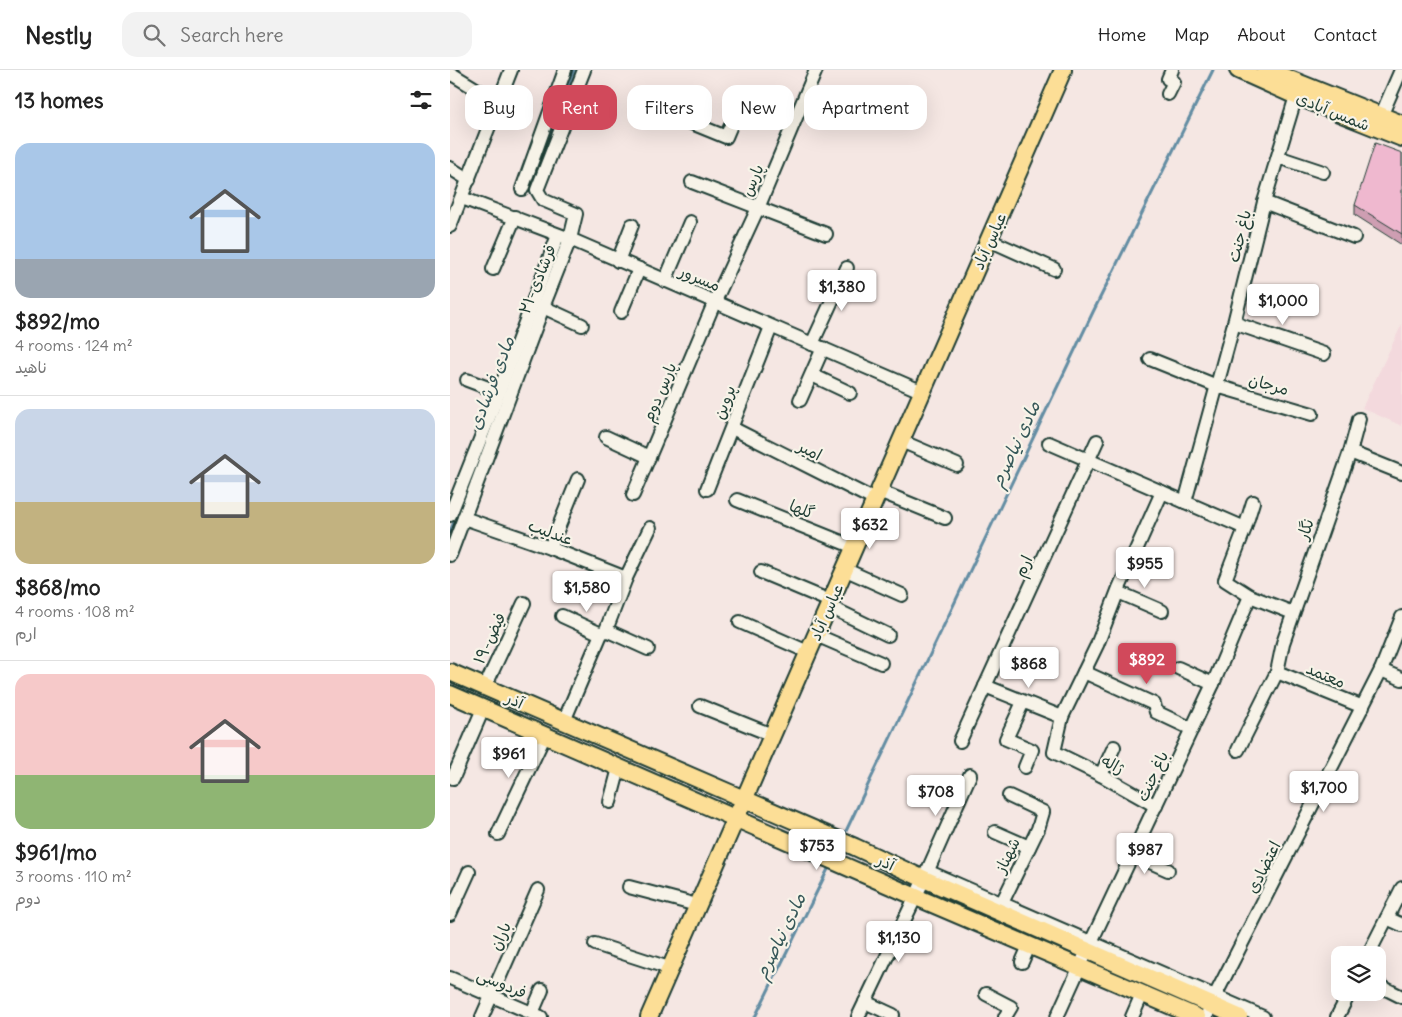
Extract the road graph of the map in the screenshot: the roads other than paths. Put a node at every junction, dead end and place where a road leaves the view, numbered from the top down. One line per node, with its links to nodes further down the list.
1 (511, 70): 13 (street)
2 (565, 70): 29 (street)
3 (584, 70): 40 (street, ۲۱-فرشادی)
4 (816, 70): 16 (street, پارس)
5 (1063, 70): 41 (main road, عباس آباد)
6 (1172, 70): 14 (street)
7 (1238, 70): 15 (main road, شمس آبادی)
8 (1267, 70): 11 (main road, شمس آبادی)
9 (1401, 70): 17 (street)
10 (450, 74): 12 (street)
11 (1292, 75): 17 (main road, شمس آبادی)
12 (469, 85)
13 (506, 85)
14 (1168, 94)
15 (1296, 96): 17 (main road, شمس آبادی); 24 (street, باغ جنت)
16 (794, 122)
17 (1378, 122): 18 (main road, شمس آبادی); 23 (main road, شمس آبادی)
18 (1402, 124)
19 (488, 130): 27 (street)
20 (709, 130): 21 (street)
21 (729, 130)
22 (790, 130): 32 (street, پارس)
23 (1402, 138)
24 (1278, 157): 26 (street); 31 (street, باغ جنت)
25 (450, 168): 27 (street)
26 (1323, 172)
27 (469, 180): 30 (street)
28 (692, 182): 32 (street)
29 (522, 190)
30 (462, 198): 33 (street, مسرور); 36 (street)
31 (1264, 202): 39 (street); 51 (street, باغ جنت)
32 (758, 208): 37 (street); 48 (street, پارس)
33 (514, 217): 38 (street, مسرور); 44 (street)
34 (690, 222): 47 (street)
35 (632, 225): 42 (street)
36 (450, 226)
37 (826, 234)
38 (558, 235): 40 (street, مسرور); 60 (street)
39 (1354, 237)
40 (570, 239): 42 (street, مسرور); 49 (street, ۲۱-فرشادی)
41 (989, 240): 45 (street); 61 (main road, عباس آباد)
42 (618, 261): 46 (street, مسرور)
43 (847, 268): 54 (street)
44 (493, 269)
45 (1054, 269)
46 (639, 270): 47 (street, مسرور); 50 (street)
47 (664, 281): 48 (street, مسرور)
48 (714, 301): 53 (street, مسرور); 72 (street, پارس دوم)
49 (543, 307): 52 (street); 86 (street, ۲۱-فرشادی)
50 (621, 312)
51 (1234, 323): 55 (street); 59 (street, باغ جنت)
52 (582, 326)
53 (771, 327): 54 (street, مسرور); 66 (street, پروین)
54 (817, 346): 57 (street); 61 (street, مسرور)
55 (1324, 354)
56 (1150, 359): 59 (street, مرجان)
57 (812, 375): 62 (street); 63 (street)
58 (466, 380): 60 (street)
59 (1217, 386): 64 (street, مرجان); 83 (street, باغ جنت)
60 (499, 392): 78 (street)
61 (923, 392): 68 (main road, عباس آباد)
62 (850, 393)
63 (800, 400)
64 (1312, 414)
65 (1359, 418): 71 (street, نگار)
66 (732, 428): 77 (street, پروین); 81 (street, امیر)
67 (606, 437): 72 (street)
68 (901, 441): 74 (street); 81 (main road, عباس آباد)
69 (1097, 441): 73 (street, ارم)
70 (1049, 443): 73 (street)
71 (1350, 452): 75 (street); 102 (street, نگار)
72 (649, 457): 80 (street, پارس دوم)
73 (1089, 460): 79 (street); 121 (street, ارم)
74 (957, 465)
75 (1402, 473)
76 (578, 479): 91 (street)
77 (707, 489)
78 (454, 491): 85 (street)
79 (1162, 492): 83 (street); 96 (street)
80 (633, 495)
81 (877, 495): 87 (street, امیر); 90 (main road, عباس آباد)
82 (737, 500): 90 (street, گلها)
83 (1185, 502): 89 (street)
84 (1253, 502): 89 (street)
85 (450, 515)
86 (464, 518): 91 (street, عندلیب); 92 (street, ۲۱-فرشادی)
87 (945, 518)
88 (650, 528): 95 (street)
89 (1245, 528): 98 (street)
90 (854, 547): 93 (main road, عباس آباد)
91 (550, 548): 95 (street, عندلیب)
92 (450, 555)
93 (844, 569): 97 (street); 100 (main road, عباس آباد)
94 (761, 572): 100 (street)
95 (626, 578): 106 (street)
96 (1118, 592): 101 (street); 116 (street)
97 (902, 595)
98 (1250, 596): 102 (street); 120 (street, باغ جنت)
99 (524, 603): 119 (street, ۱۹-فیض)
100 (829, 604): 107 (main road, عباس آباد); 108 (street)
101 (1162, 610)
102 (1293, 613): 117 (street, نگار)
103 (562, 616): 106 (street)
104 (1402, 617): 114 (street, اعتضادی)
105 (740, 622): 110 (street)
106 (604, 632): 109 (street); 128 (street)
107 (816, 635): 110 (main road, عباس آباد); 111 (street)
108 (888, 635)
109 (648, 649)
110 (808, 652): 130 (main road, عباس آباد)
111 (881, 663)
112 (450, 665): 119 (street, آذر)
113 (1178, 668): 120 (street)
114 (1381, 670): 118 (street); 125 (street, اعتضادی)
115 (450, 672): 119 (main road, آذر)
116 (1084, 672): 127 (street); 129 (street)
117 (1277, 672): 125 (street, معتمد); 134 (street, نگار)
118 (1402, 679)
119 (486, 684): 128 (main road, آذر)
120 (1213, 684): 129 (street, باغ جنت)
121 (985, 686): 123 (street); 132 (street, ارم)
122 (450, 694): 126 (main road, آذر)
123 (1023, 702): 127 (street); 135 (street)
124 (700, 706): 130 (street)
125 (1362, 707): 179 (street, اعتضادی)
126 (483, 709): 131 (main road, آذر); 139 (street)
127 (1062, 717): 138 (street, ژاله)
128 (565, 719): 141 (main road, آذر)
129 (1192, 729): 143 (street, باغ جنت)
130 (772, 735): 141 (main road, عباس آباد)
131 (545, 736): 136 (main road, آذر); 146 (street)
132 (960, 742)
133 (1114, 747): 138 (street)
134 (1238, 750)
135 (1025, 767)
136 (619, 768): 142 (street); 144 (main road, آذر)
137 (970, 775): 153 (street)
138 (1101, 775): 143 (street, ژاله)
139 (453, 778)
140 (1009, 796): 148 (street, شهناز)
141 (743, 800): 144 (main road, عباس آباد); 147 (main road, آذر)
142 (610, 802)
143 (1156, 806): 149 (street, باغ جنت)
144 (735, 818): 150 (main road, آذر); 158 (main road, عباس آباد)
145 (995, 832): 148 (street)
146 (498, 834)
147 (855, 847): 150 (main road); 153 (main road, آذر)
148 (1029, 847): 159 (street, شهناز)
149 (1132, 854): 151 (street); 165 (street, باغ جنت)
150 (846, 866): 157 (main road, آذر)
151 (1168, 870)
152 (469, 872): 160 (street)
153 (926, 875): 157 (street); 159 (main road, آذر)
154 (629, 887): 158 (street)
155 (1402, 888): 161 (street)
156 (538, 890): 175 (street, باران)
157 (916, 897): 164 (main road, آذر); 178 (street)
158 (697, 905): 168 (main road, عباس آباد)
159 (1000, 907): 165 (main road, آذر)
160 (450, 914)
161 (1387, 918): 162 (street); 166 (street)
162 (1402, 925)
163 (595, 944): 168 (street)
164 (1030, 946): 167 (street); 169 (main road, آذر)
165 (1089, 946): 169 (street, باغ جنت); 179 (main road, آذر)
166 (1373, 946)
167 (1022, 962)
168 (669, 968): 183 (main road, عباس آباد)
169 (1080, 968): 174 (main road, آذر); 186 (street, باغ جنت)
170 (450, 978): 175 (street, فردوسی)
171 (1386, 989): 176 (street)
172 (542, 990): 180 (street)
173 (986, 994): 185 (street)
174 (1142, 994): 187 (street); 188 (main road, آذر)
175 (491, 996): 180 (street, فردوسی); 182 (street, باران)
176 (1402, 997)
177 (1345, 1001): 191 (street)
178 (865, 1002): 181 (street); 184 (street)
179 (1211, 1006): 189 (main road, آذر); 190 (street, آذر)
180 (537, 1015)
181 (893, 1015)
182 (482, 1017)
183 (648, 1017)
184 (858, 1017)
185 (1005, 1017)
186 (1057, 1017)
187 (1132, 1017)
188 (1197, 1017)
189 (1239, 1017)
190 (1263, 1017)
191 (1337, 1017)

